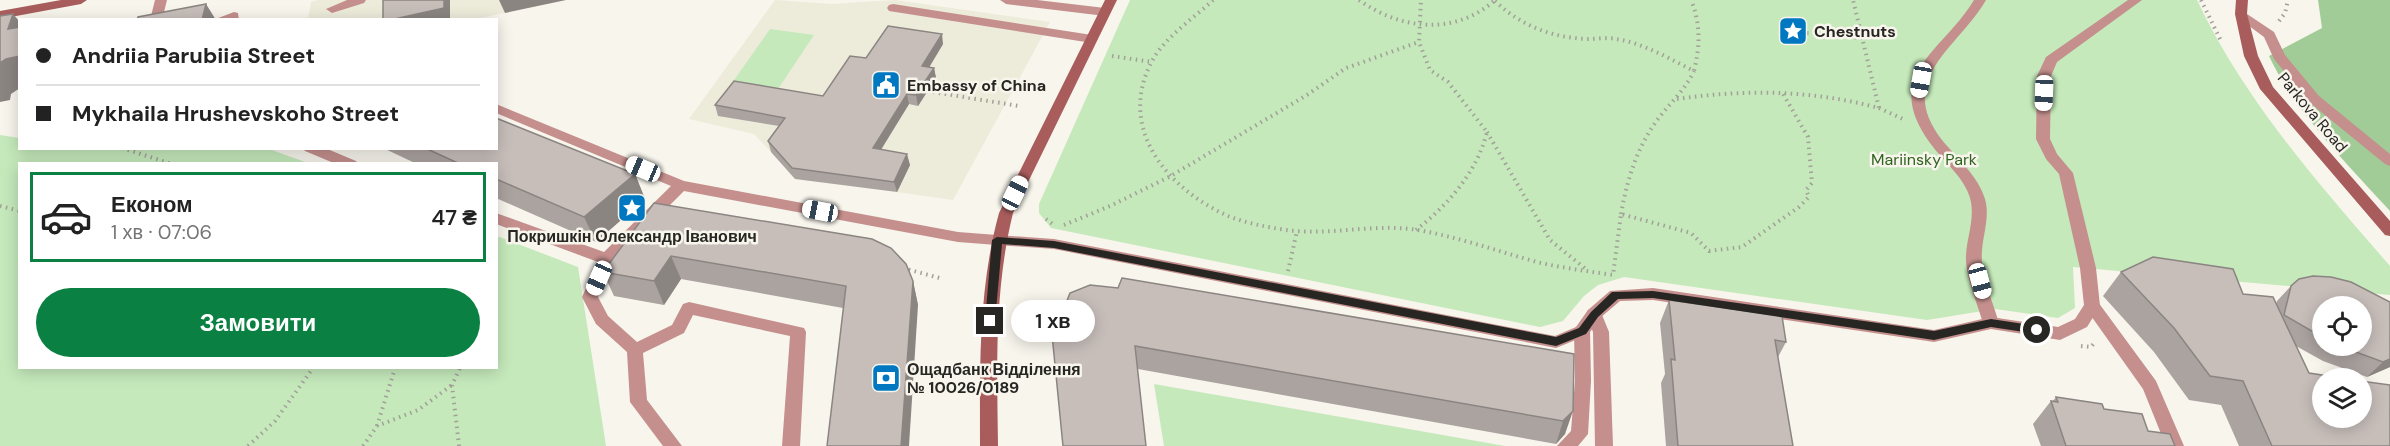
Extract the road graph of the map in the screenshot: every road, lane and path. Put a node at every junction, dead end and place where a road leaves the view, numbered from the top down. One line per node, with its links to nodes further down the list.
1 (81, 0): 18 (main road)
2 (161, 0): 19 (street)
3 (360, 0): 17 (street)
4 (1006, 0): 14 (street)
5 (1212, 0): 27 (path)
6 (1359, 0): 20 (path)
7 (1421, 0): 20 (path)
8 (1495, 0): 20 (path); 28 (path)
9 (1691, 0): 28 (path)
10 (1853, 0): 22 (path)
11 (1980, 0): 58 (street)
12 (2136, 0): 56 (street)
13 (2201, 0): 25 (path)
14 (1108, 6): 23 (main road)
15 (2241, 7): 37 (street); 49 (main road, Parkova Road)
16 (893, 8): 23 (street)
17 (332, 9)
18 (0, 15)
19 (156, 18)
20 (1419, 24): 24 (path)
21 (1807, 33): 22 (path)
22 (1863, 38): 30 (path)
23 (1092, 39): 50 (main road)
24 (1419, 42): 34 (path); 40 (path)
25 (2222, 43)
26 (1112, 56): 27 (path)
27 (1152, 62): 40 (path)
28 (1694, 71): 31 (path)
29 (927, 91): 32 (path)
30 (1782, 92): 31 (path); 44 (path)
31 (1677, 99): 44 (path)
32 (1019, 106)
33 (498, 109): 41 (street)
34 (1487, 132): 47 (path); 53 (path)
35 (128, 150): 38 (path)
36 (315, 150): 39 (street)
37 (2390, 161)
38 (166, 162)
39 (346, 162)
40 (1169, 177): 46 (path); 48 (path)
41 (681, 185): 50 (street); 51 (street)
42 (0, 206): 43 (path)
43 (18, 210)
44 (1621, 214): 53 (path)
45 (498, 219): 51 (street)
46 (1046, 219)
47 (1416, 230): 48 (path); 53 (path)
48 (1297, 231): 55 (path)
49 (2390, 231)
50 (997, 240): 59 (street); 71 (main road)
51 (607, 259): 60 (street)
52 (898, 266): 54 (path)
53 (1589, 271)
54 (943, 279)
55 (1286, 280)
56 (2092, 306): 58 (street); 74 (street)
57 (1594, 314): 58 (street); 59 (street); 73 (street)
58 (1991, 323)
59 (1582, 331): 72 (street)
60 (635, 350): 69 (street); 70 (street)
61 (312, 369): 66 (path)
62 (395, 369): 65 (path)
63 (460, 369): 64 (path)
64 (452, 385): 65 (path); 68 (path)
65 (376, 426): 67 (path)
66 (248, 446)
67 (363, 446)
68 (459, 446)
69 (673, 446)
70 (791, 446)
71 (989, 446)
72 (1566, 446)
73 (1604, 446)
74 (2175, 446)

